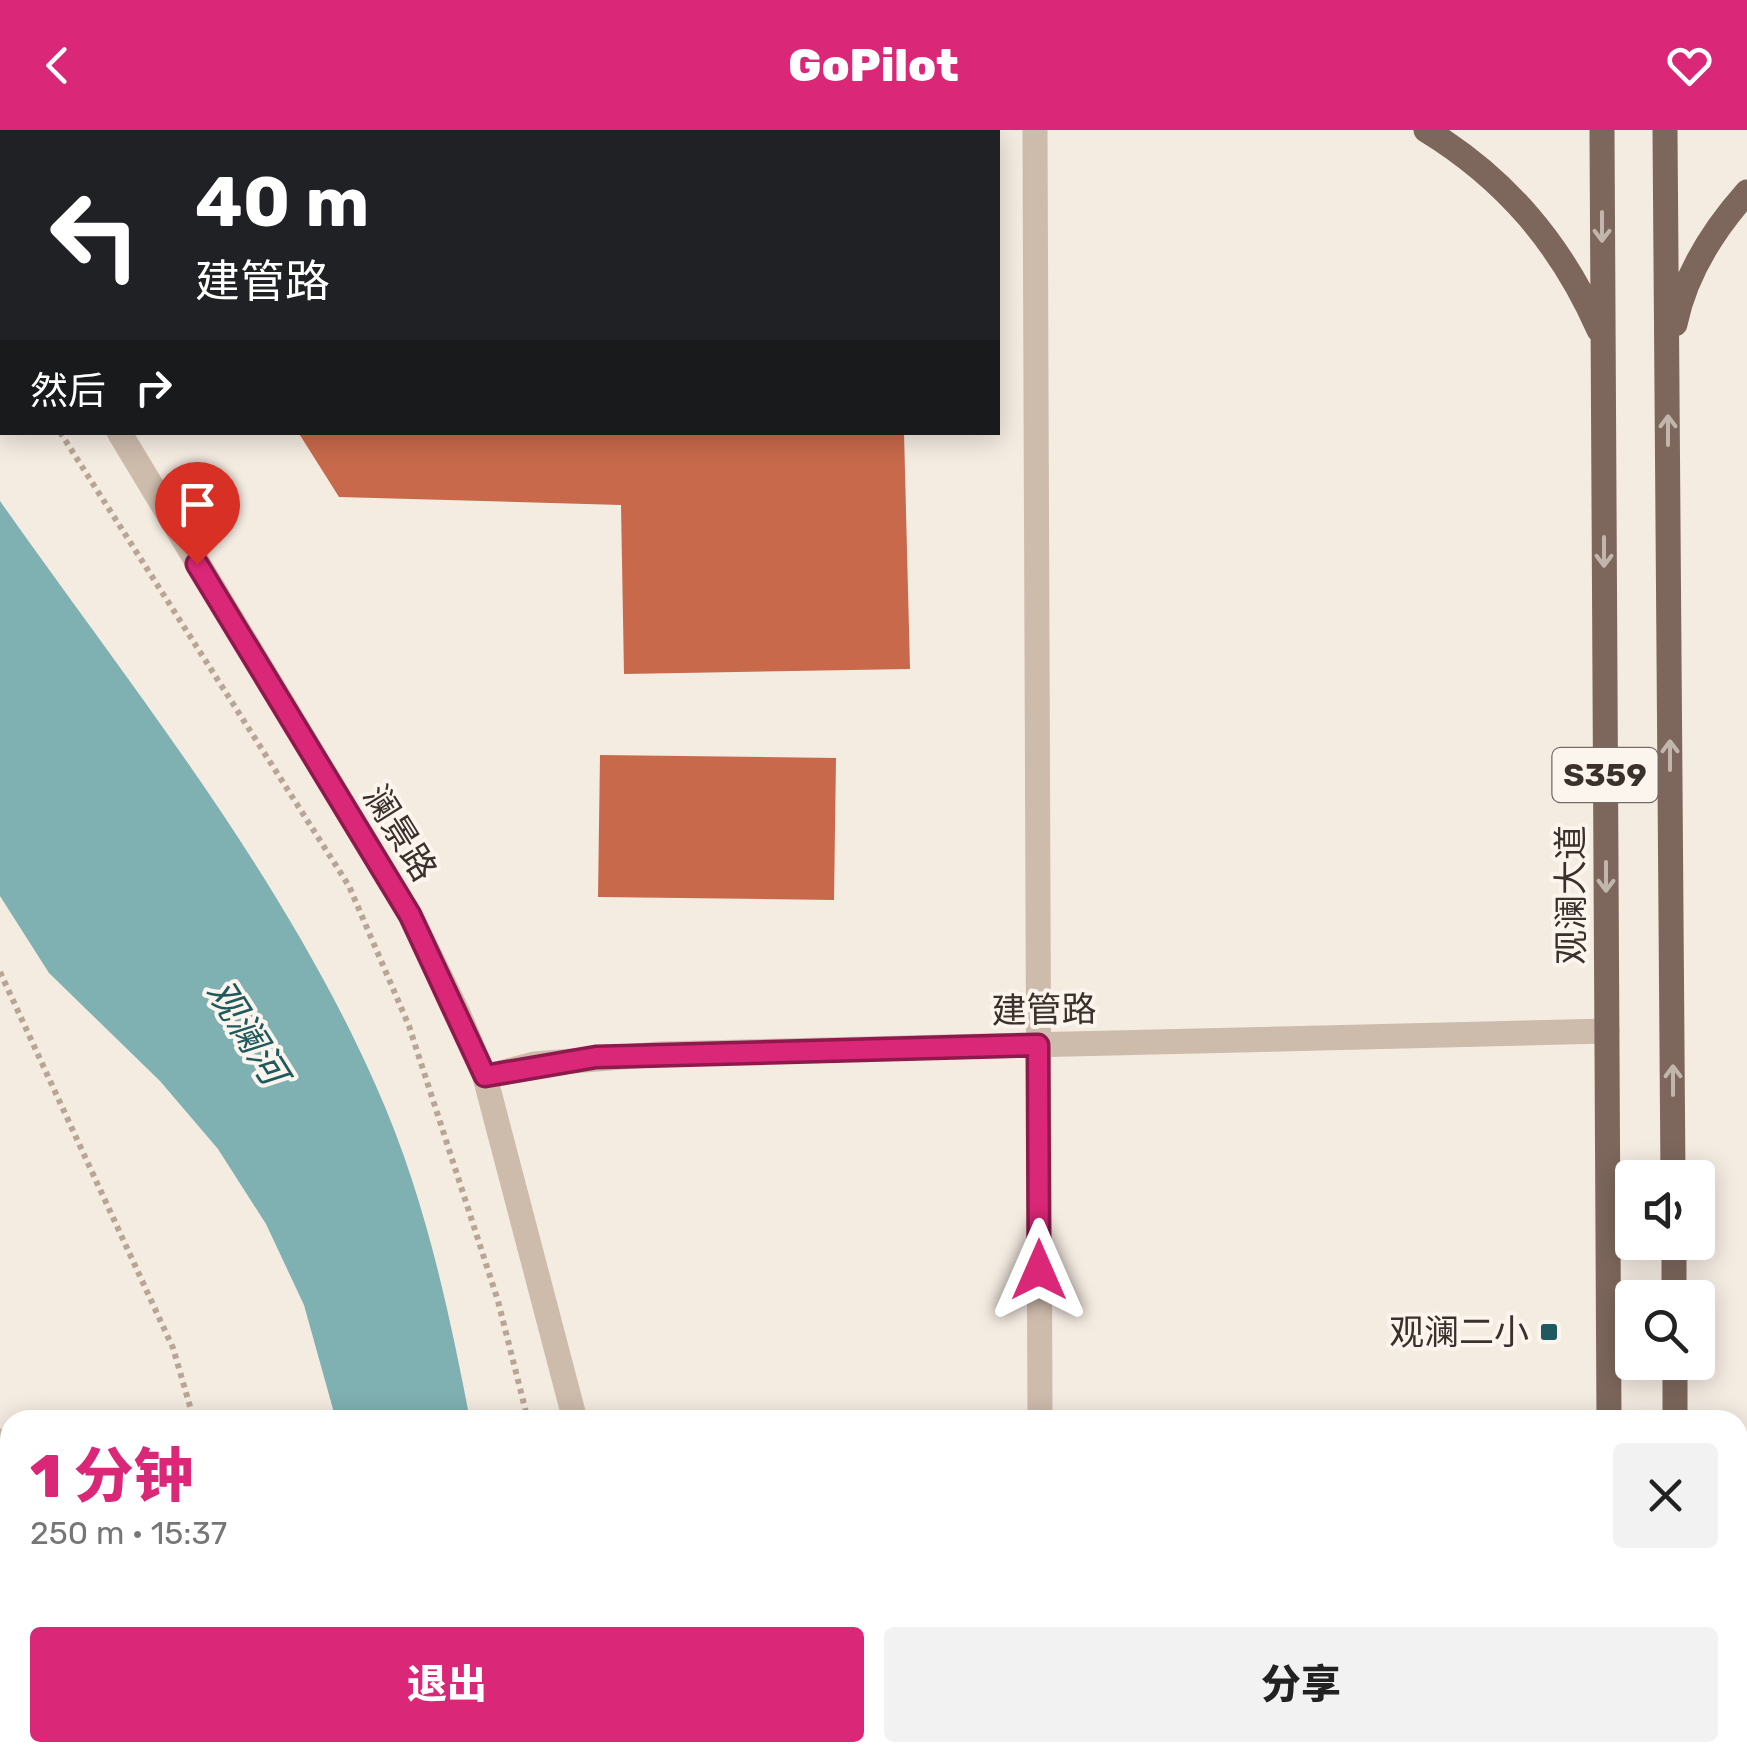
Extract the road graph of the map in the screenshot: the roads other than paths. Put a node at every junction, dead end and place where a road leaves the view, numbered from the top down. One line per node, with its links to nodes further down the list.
1 (1035, 130): 10 (street)
2 (1426, 130): 6 (main road)
3 (1602, 130): 6 (main road, 观澜大道 / S359, one-way to 6)
4 (1665, 130): 7 (main road, S359)
5 (1747, 192): 7 (main road)
6 (1603, 338): 9 (main road, 观澜大道 / S359, one-way to 9)
7 (1668, 363): 12 (main road, S359, one-way to 7)
8 (120, 435): 11 (street, 澜景路)
9 (1607, 1032): 10 (street, 建管路); 16 (main road, 观澜大道 / S359)
10 (1038, 1045): 11 (street, 建管路); 15 (street)
11 (485, 1076): 14 (street, 澜景路)
12 (1673, 1160)
13 (1674, 1380): 17 (main road)
14 (571, 1410)
15 (1040, 1410)
16 (1609, 1410)
17 (1675, 1410)

